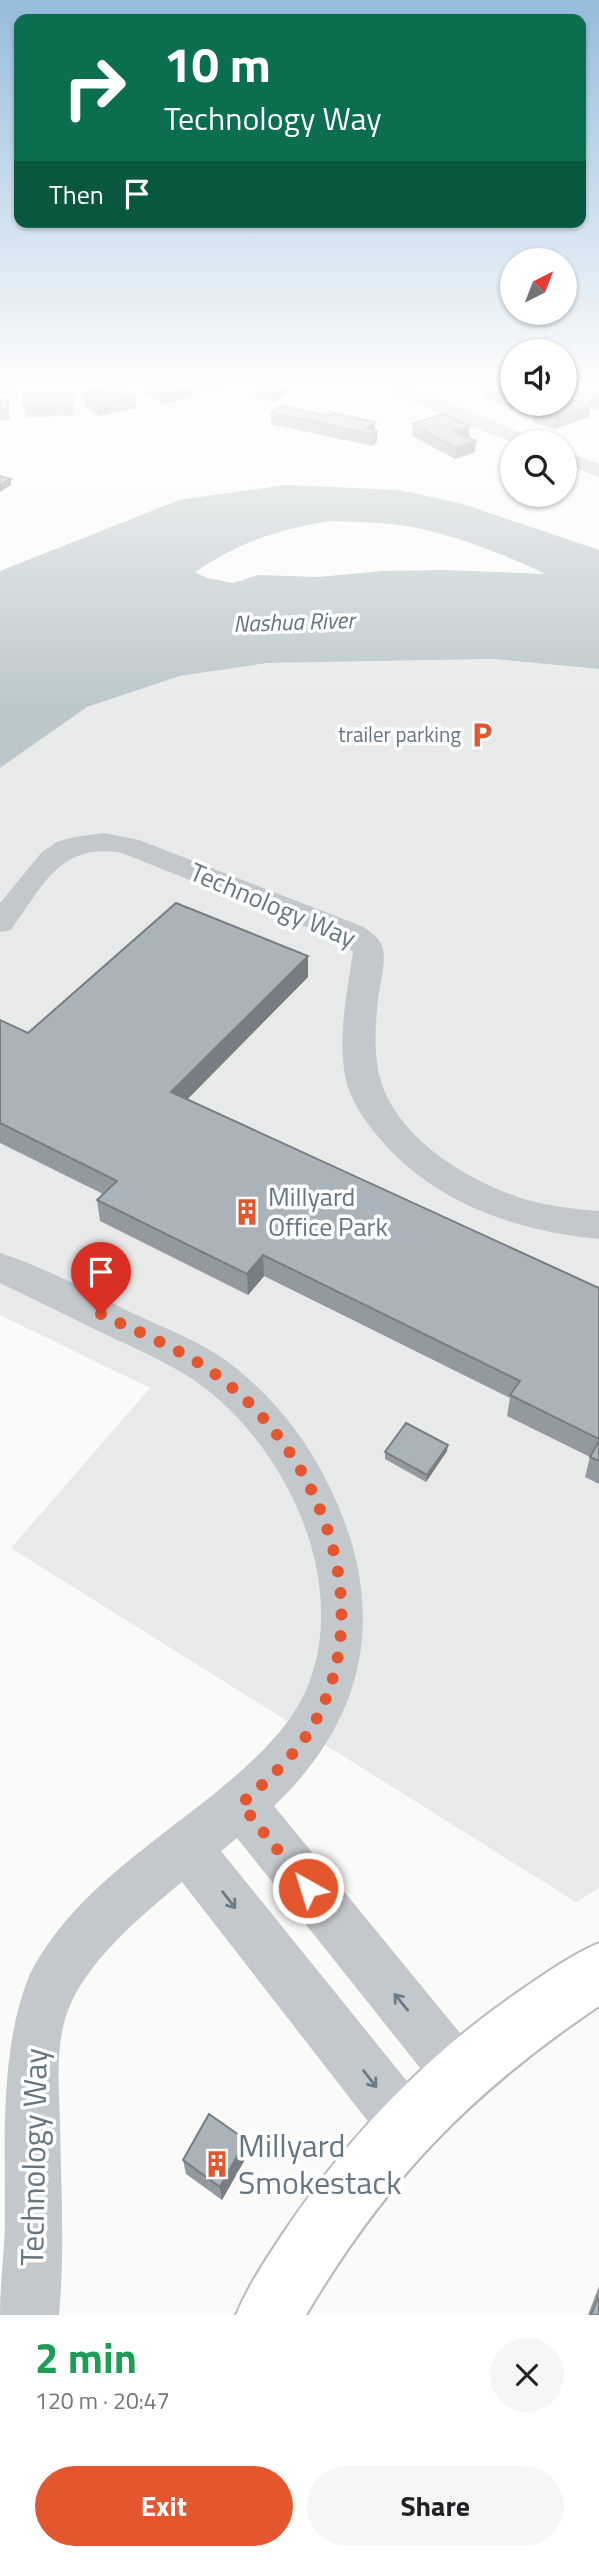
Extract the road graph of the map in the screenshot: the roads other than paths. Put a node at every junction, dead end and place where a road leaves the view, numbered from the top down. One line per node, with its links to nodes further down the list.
1 (0, 923): 2 (street, Technology Way)
2 (599, 1225)
3 (0, 1267): 4 (street, Technology Way)
4 (241, 1804): 5 (street, Technology Way); 7 (street, one-way to 4)
5 (186, 1847): 7 (street, one-way to 7); 8 (street, Technology Way)
6 (599, 1972): 7 (main road)
7 (433, 2099): 9 (main road)
8 (29, 2315)
9 (269, 2315)

